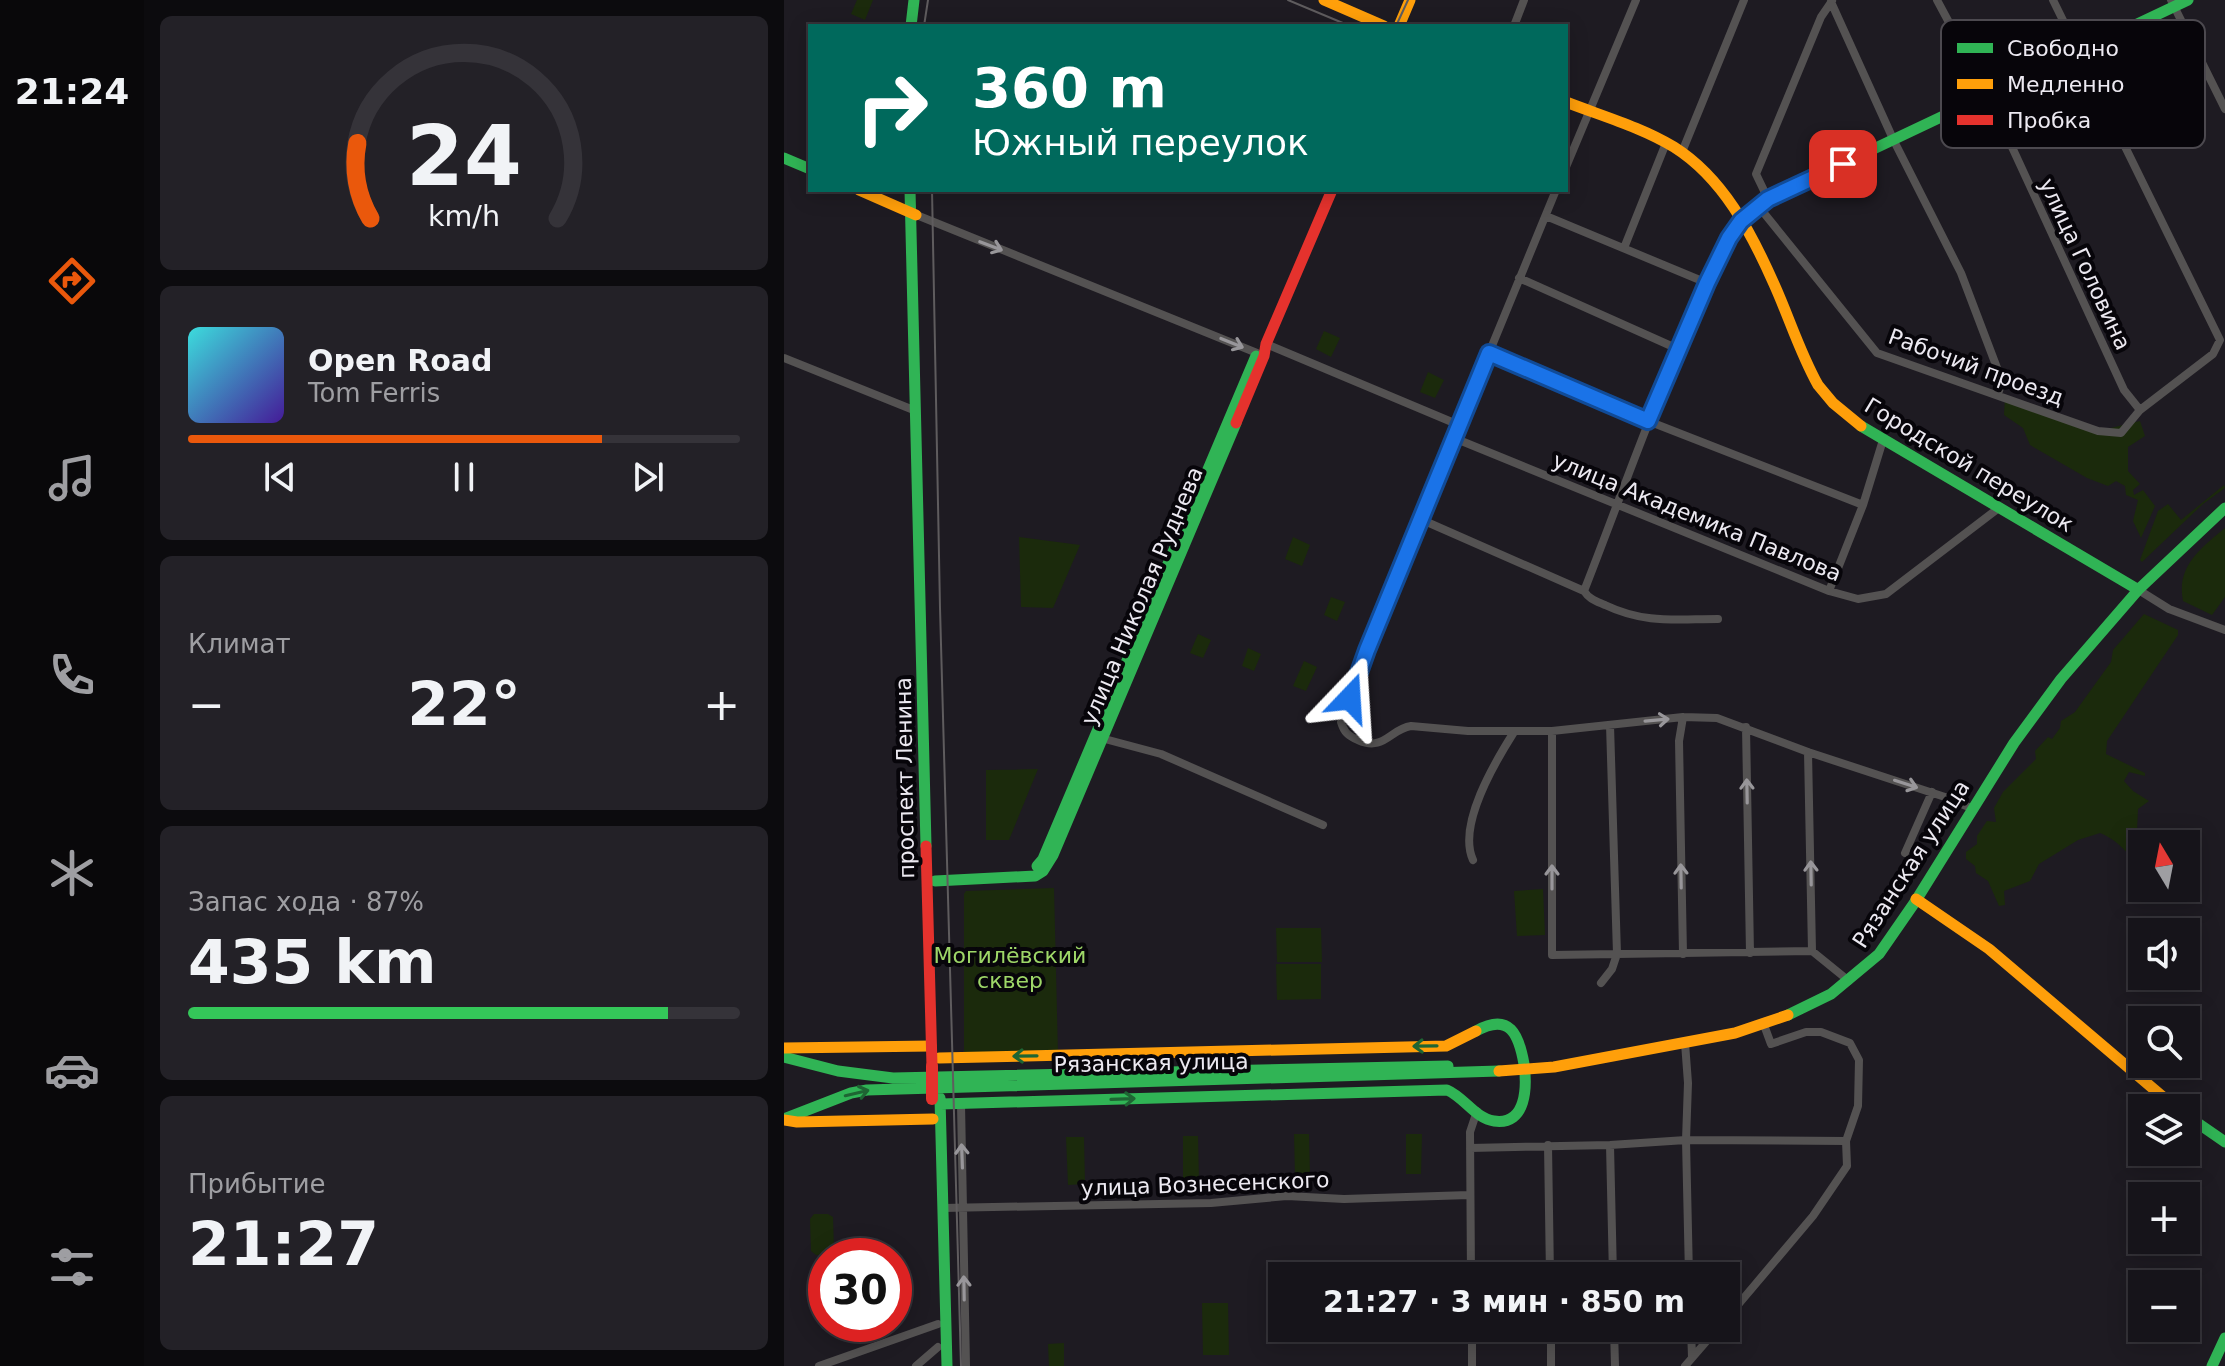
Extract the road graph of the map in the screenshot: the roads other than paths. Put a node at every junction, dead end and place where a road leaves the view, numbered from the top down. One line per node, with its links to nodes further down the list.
1 (914, 0): 16 (main road)
2 (922, 0): 17 (main road)
3 (1324, 0): 18 (main road)
4 (1410, 0): 19 (main road)
5 (1524, 0): 20 (street)
6 (1636, 0): 24 (street)
7 (1744, 0): 30 (street)
8 (1937, 0): 13 (street, улица Головина)
9 (2053, 0): 14 (street)
10 (2188, 0): 12 (main road)
11 (1832, 1): 26 (street); 39 (street)
12 (2173, 3): 15 (main road)
13 (1948, 20)
14 (2062, 20)
15 (2139, 20)
16 (911, 24)
17 (919, 24)
18 (1379, 24)
19 (1400, 24)
20 (1515, 24)
21 (2205, 68): 23 (street)
22 (1568, 103): 24 (main road, Городской переулок)
23 (2225, 109)
24 (1589, 111): 27 (main road, Городской переулок); 32 (street)
25 (1941, 118): 26 (main road)
26 (1894, 141): 39 (main road); 50 (street)
27 (1666, 143): 30 (main road, Городской переулок); 43 (street)
28 (2012, 148): 51 (street, улица Головина)
29 (2125, 148): 51 (street)
30 (1682, 152): 42 (main road, Городской переулок)
31 (784, 158): 33 (main road)
32 (1568, 162)
33 (808, 168)
34 (864, 192): 40 (main road)
35 (910, 192): 40 (main road, проспект Ленина)
36 (918, 192): 40 (main road, проспект Ленина)
37 (1331, 192): 46 (main road, улица Николая Руднева)
38 (1555, 192): 41 (street)
39 (1763, 203): 42 (main road); 50 (street, Рабочий проезд)
40 (915, 214): 46 (street, one-way to 46); 52 (main road, проспект Ленина); 79 (main road, проспект Ленина)
41 (1546, 216): 43 (street); 44 (street)
42 (1741, 221): 45 (street); 56 (main road, Городской переулок)
43 (1624, 248): 45 (street)
44 (1519, 278): 47 (street); 48 (street)
45 (1707, 283): 47 (street)
46 (1262, 348): 54 (street); 72 (main road, улица Николая Руднева)
47 (1678, 349): 53 (street)
48 (1489, 353): 53 (street); 54 (street)
49 (784, 358): 52 (street)
50 (1998, 394): 51 (street, Рабочий проезд)
51 (2140, 410)
52 (916, 411): 79 (main road, проспект Ленина)
53 (1648, 421): 57 (street); 58 (street)
54 (1459, 425): 55 (street)
55 (1454, 438): 58 (street, улица Академика Павлова); 61 (street)
56 (1883, 440): 57 (street); 59 (main road, Городской переулок)
57 (1863, 505): 64 (street)
58 (1617, 506): 63 (street); 64 (street, улица Академика Павлова)
59 (2000, 507): 62 (main road, Городской переулок); 64 (street, улица Академика Павлова)
60 (2225, 508): 62 (main road, Рязанская улица)
61 (1420, 519): 63 (street); 71 (street)
62 (2137, 589): 66 (street, Городской переулок); 75 (main road, Рязанская улица)
63 (1584, 591): 65 (street)
64 (1829, 591)
65 (1718, 619)
66 (2225, 630)
67 (1683, 717): 68 (street, one-way to 67); 69 (street); 84 (street, one-way to 67)
68 (1610, 725): 70 (street); 83 (street)
69 (1746, 727): 73 (street); 82 (street, one-way to 69)
70 (1552, 731): 71 (street); 83 (street, one-way to 70)
71 (1514, 732): 78 (street)
72 (1100, 737): 76 (street); 79 (main road, улица Николая Руднева)
73 (1808, 752): 74 (street, one-way to 74); 81 (street, one-way to 73)
74 (1932, 792): 75 (street); 77 (street)
75 (1971, 808): 80 (main road, Рязанская улица)
76 (1323, 825)
77 (1905, 853)
78 (1473, 860)
79 (931, 881): 89 (main road, проспект Ленина); 92 (main road, проспект Ленина)
80 (1916, 899): 85 (main road, Рязанская улица); 96 (main road)
81 (1812, 951): 82 (street); 85 (street)
82 (1750, 953): 84 (street)
83 (1617, 954): 84 (street); 86 (street)
84 (1683, 954)
85 (1849, 981): 87 (main road, Рязанская улица)
86 (1601, 983)
87 (1764, 1025): 88 (main road, Рязанская улица); 104 (street)
88 (1685, 1043): 93 (main road, Рязанская улица); 103 (street)
89 (931, 1046): 90 (main road); 92 (main road, проспект Ленина)
90 (784, 1048)
91 (784, 1057): 93 (main road, Рязанская улица)
92 (937, 1064): 93 (main road, one-way to 92); 97 (main road, проспект Ленина, bridge)
93 (1523, 1070): 94 (main road, Рязанская улица); 99 (main road)
94 (1419, 1076): 95 (main road); 101 (main road, Рязанская улица, one-way to 94)
95 (1447, 1090): 98 (main road, one-way to 95); 99 (main road)
96 (2160, 1094)
97 (938, 1101): 98 (main road); 100 (main road, проспект Ленина); 111 (main road, проспект Ленина)
98 (961, 1104): 110 (street, one-way to 98)
99 (1477, 1111): 108 (street)
100 (933, 1119): 101 (main road); 117 (main road, проспект Ленина)
101 (784, 1120)
102 (2200, 1125): 105 (main road)
103 (1686, 1140): 104 (street); 107 (street); 115 (street)
104 (1846, 1141): 116 (street)
105 (2225, 1142)
106 (1548, 1145): 107 (street); 108 (street); 113 (street)
107 (1610, 1145): 114 (street)
108 (1470, 1148): 109 (street)
109 (1469, 1195): 110 (street, улица Вознесенского); 112 (street)
110 (964, 1207): 111 (street, улица Вознесенского); 130 (street, one-way to 110)
111 (943, 1208): 117 (main road, проспект Ленина)
112 (1471, 1262)
113 (1550, 1262)
114 (1613, 1262)
115 (1689, 1262)
116 (1740, 1302)
117 (942, 1323): 124 (main road, проспект Ленина); 126 (street); 129 (main road, проспект Ленина)
118 (2225, 1338): 135 (main road)
119 (1472, 1342): 131 (street)
120 (1551, 1342): 132 (street)
121 (1614, 1342): 133 (street)
122 (1691, 1342): 125 (street)
123 (1705, 1342): 125 (street)
124 (938, 1347): 127 (street); 128 (main road, проспект Ленина)
125 (1692, 1357): 134 (street)
126 (819, 1366)
127 (916, 1366)
128 (939, 1366)
129 (947, 1366)
130 (966, 1366)
131 (1472, 1366)
132 (1551, 1366)
133 (1615, 1366)
134 (1685, 1366)
135 (2212, 1366)

